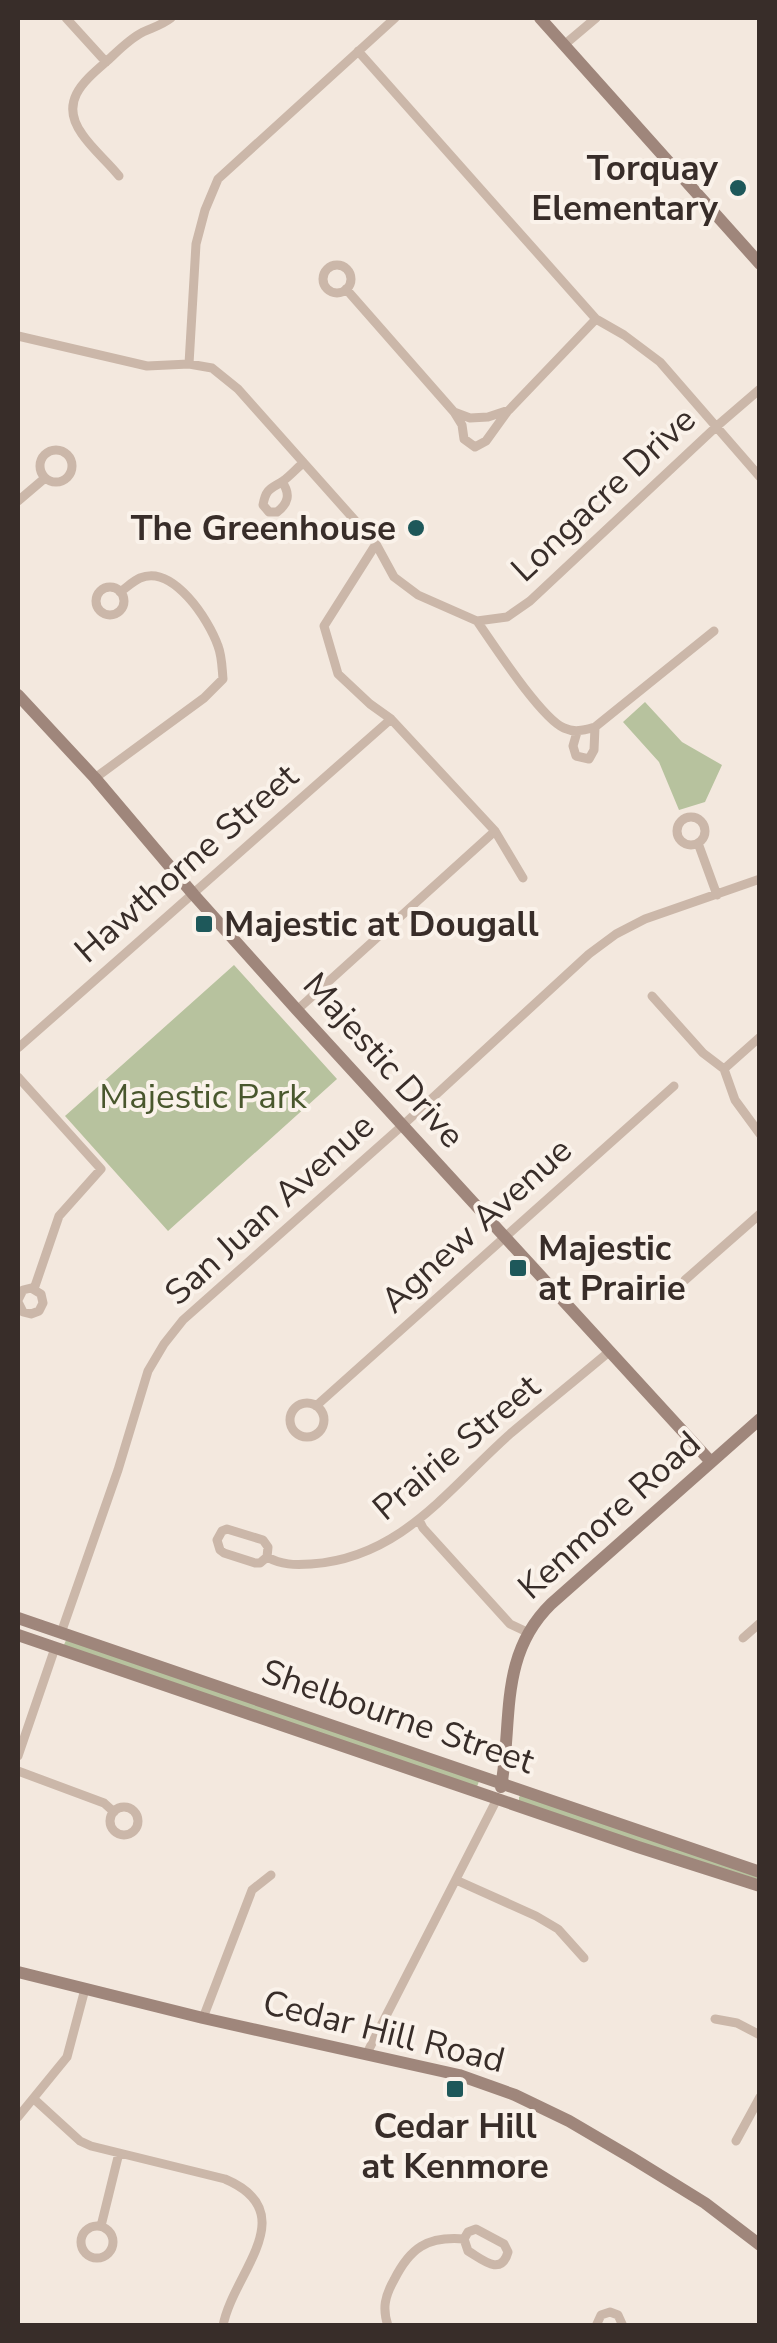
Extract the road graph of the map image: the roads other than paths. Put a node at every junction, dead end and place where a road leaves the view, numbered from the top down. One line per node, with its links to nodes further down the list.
1 (66, 18): 8 (street)
2 (171, 18): 8 (street)
3 (395, 18): 7 (street)
4 (540, 18): 6 (street)
5 (596, 18): 6 (street)
6 (564, 45): 10 (street)
7 (358, 50): 12 (street); 14 (street)
8 (106, 62): 9 (street)
9 (119, 176)
10 (760, 264)
11 (346, 289): 17 (street)
12 (596, 319): 16 (street); 18 (street)
13 (18, 336): 14 (street)
14 (189, 364): 19 (street)
15 (760, 389): 18 (street, Longacre Drive)
16 (509, 410): 17 (street); 17 (street)
17 (454, 412)
18 (717, 426): 20 (street); 26 (street, Longacre Drive)
19 (302, 462): 22 (street); 24 (street)
20 (760, 477)
21 (46, 478): 23 (street)
22 (282, 482)
23 (18, 502)
24 (376, 544): 26 (street); 29 (street)
25 (120, 592): 32 (street)
26 (476, 621): 31 (street)
27 (714, 631): 30 (street)
28 (18, 695): 32 (street, Majestic Drive)
29 (391, 719): 33 (street); 37 (street, Hawthorne Street)
30 (595, 727): 31 (street); 31 (street)
31 (578, 732)
32 (96, 778): 37 (street, Majestic Drive)
33 (495, 831): 35 (street); 40 (street)
34 (698, 843): 38 (street)
35 (522, 878)
36 (760, 879): 38 (street, San Juan Avenue)
37 (194, 895): 40 (street, Majestic Drive); 42 (street, Hawthorne Street)
38 (717, 895): 46 (street, San Juan Avenue)
39 (652, 996): 43 (street)
40 (297, 1010): 46 (street, Majestic Drive)
41 (760, 1037): 43 (street)
42 (18, 1048)
43 (724, 1069): 47 (street)
44 (18, 1077): 51 (street)
45 (674, 1086): 49 (street, Agnew Avenue)
46 (403, 1125): 49 (street, Majestic Drive); 61 (street, San Juan Avenue)
47 (760, 1134)
48 (760, 1214): 50 (street)
49 (504, 1236): 53 (street, Majestic Drive); 54 (street, Agnew Avenue)
50 (685, 1280)
51 (34, 1288): 52 (street); 52 (street)
52 (18, 1301)
53 (610, 1351): 56 (street, Majestic Drive); 57 (street, Prairie Street)
54 (316, 1406)
55 (760, 1419): 56 (street, Kenmore Road)
56 (711, 1462): 62 (street, Kenmore Road)
57 (419, 1520): 58 (street, Prairie Street); 62 (street)
58 (267, 1557): 58 (street, Prairie Street)
59 (18, 1618): 61 (street, Shelbourne Street)
60 (760, 1623): 64 (street)
61 (60, 1632): 65 (street); 68 (street, Shelbourne Street)
62 (527, 1632): 68 (street, Kenmore Road)
63 (18, 1634): 65 (street, Shelbourne Street)
64 (743, 1638)
65 (55, 1648): 66 (street); 69 (street, Shelbourne Street)
66 (18, 1756)
67 (18, 1771): 70 (street)
68 (502, 1783): 69 (street, Kenmore Road); 71 (street, Shelbourne Street)
69 (498, 1799): 73 (street, Kenmore Road); 74 (street, Shelbourne Street)
70 (114, 1812)
71 (760, 1872)
72 (270, 1875): 78 (street)
73 (456, 1880): 75 (street); 81 (street, Kenmore Road)
74 (760, 1886)
75 (584, 1958)
76 (18, 1972): 77 (street, Cedar Hill Road)
77 (85, 1990): 78 (street, Cedar Hill Road); 83 (street)
78 (203, 2018): 81 (street, Cedar Hill Road)
79 (715, 2019): 80 (street)
80 (760, 2035)
81 (367, 2053): 89 (street, Cedar Hill Road)
82 (760, 2097): 85 (street)
83 (34, 2100): 84 (street); 86 (street)
84 (18, 2116)
85 (736, 2141)
86 (120, 2152): 87 (street); 90 (street)
87 (101, 2226)
88 (464, 2239): 88 (street); 91 (street)
89 (760, 2245)
90 (222, 2326)
91 (388, 2326)
92 (596, 2326): 93 (street)
93 (623, 2326)

